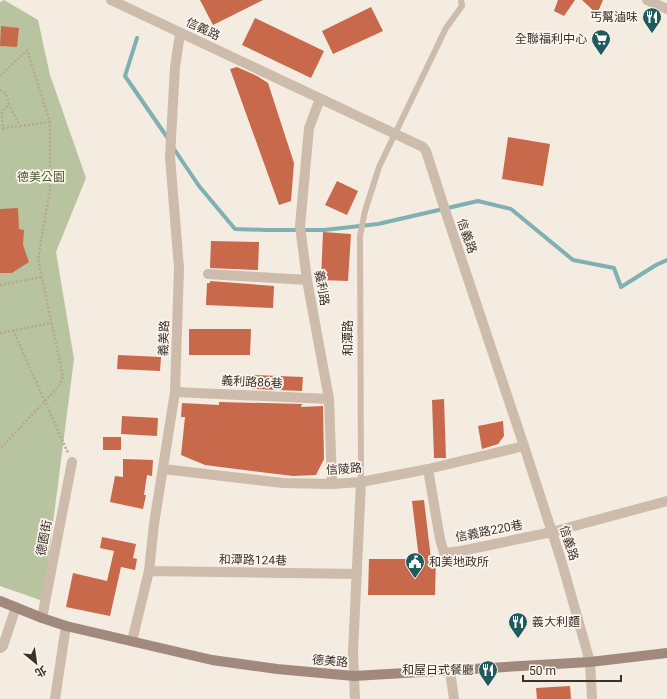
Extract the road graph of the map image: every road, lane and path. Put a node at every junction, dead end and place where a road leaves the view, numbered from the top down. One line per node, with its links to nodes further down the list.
1 (111, 0): 5 (street, 信義路)
2 (461, 0): 13 (lane, 和潭路)
3 (647, 0): 4 (street)
4 (667, 8)
5 (180, 34): 8 (street, 信義路); 21 (street, 義美路)
6 (0, 76): 10 (path)
7 (0, 90): 9 (path)
8 (320, 99): 13 (street, 信義路); 16 (street, 義利路)
9 (9, 104): 11 (path); 12 (path)
10 (50, 122): 11 (path); 15 (path)
11 (20, 126): 12 (path)
12 (1, 129)
13 (396, 134): 24 (street, 信義路); 29 (lane, 和潭路)
14 (208, 274): 16 (street)
15 (42, 277): 17 (path); 18 (path)
16 (307, 280): 22 (street, 義利路)
17 (0, 285)
18 (51, 323): 19 (path); 23 (path)
19 (13, 330): 20 (path); 23 (path)
20 (0, 333)
21 (175, 392): 22 (street, 義利路86巷); 27 (street, 義美路)
22 (329, 399): 30 (street, 義利路)
23 (44, 401): 25 (path); 26 (path)
24 (524, 446): 28 (street, 信陵路); 32 (street, 信義路)
25 (0, 449)
26 (72, 462): 37 (street, 德園街)
27 (163, 469): 30 (street, 信陵路); 33 (street, 義美路)
28 (428, 469): 29 (street, 信陵路); 32 (street, 信義路220巷)
29 (362, 482): 30 (street, 信陵路); 34 (street, 和潭路)
30 (332, 484)
31 (667, 501): 32 (street)
32 (552, 532): 42 (street, 信義路)
33 (149, 571): 34 (street, 和潭路124巷); 39 (street, 義美路)
34 (357, 574): 44 (street, 和潭路)
35 (0, 601): 36 (main road, 德美路)
36 (16, 607): 37 (main road, 德美路); 40 (street)
37 (42, 618): 38 (main road, 德美路)
38 (66, 626): 39 (main road, 德美路); 45 (street)
39 (132, 640): 44 (main road, 德美路)
40 (0, 648)
41 (667, 653): 42 (main road, 德美路)
42 (590, 662): 43 (main road, 德美路); 48 (street, 信義路)
43 (450, 671): 44 (main road, 德美路); 47 (street)
44 (354, 676): 46 (street, 和潭路)
45 (55, 699)
46 (355, 699)
47 (454, 699)
48 (592, 699)

